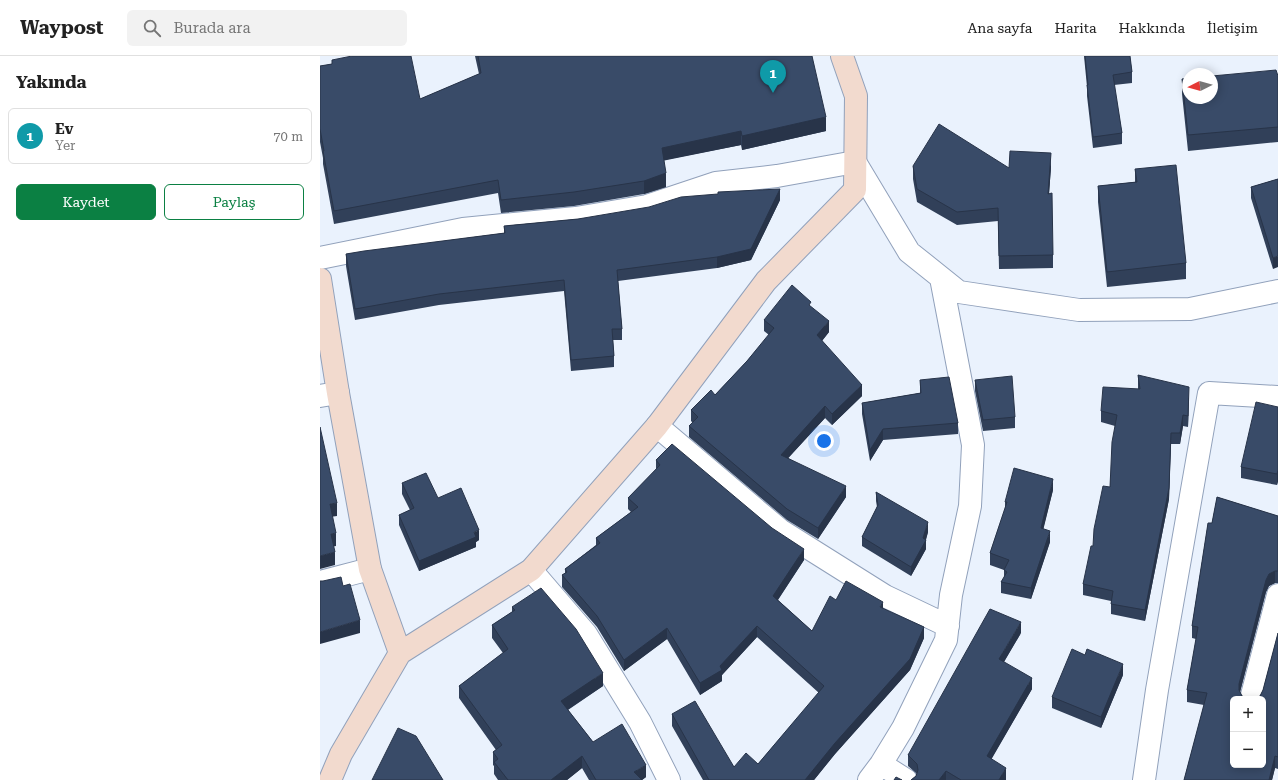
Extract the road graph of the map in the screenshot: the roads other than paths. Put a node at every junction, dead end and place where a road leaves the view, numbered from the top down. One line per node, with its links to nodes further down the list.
1 (842, 56): 2 (main road)
2 (856, 162): 3 (street); 4 (street); 9 (main road)
3 (320, 258)
4 (941, 278): 6 (street); 14 (street)
5 (320, 279): 7 (main road)
6 (1278, 291)
7 (329, 395): 10 (main road)
8 (1278, 397): 21 (street)
9 (657, 426): 11 (main road); 14 (street)
10 (370, 569): 12 (street); 15 (main road)
11 (531, 570): 15 (main road); 19 (street)
12 (320, 582)
13 (1278, 595): 16 (street)
14 (948, 626): 17 (street)
15 (400, 652): 18 (main road)
16 (1252, 696)
17 (875, 772): 20 (street)
18 (330, 780)
19 (669, 780)
20 (906, 780)
21 (1144, 780)

